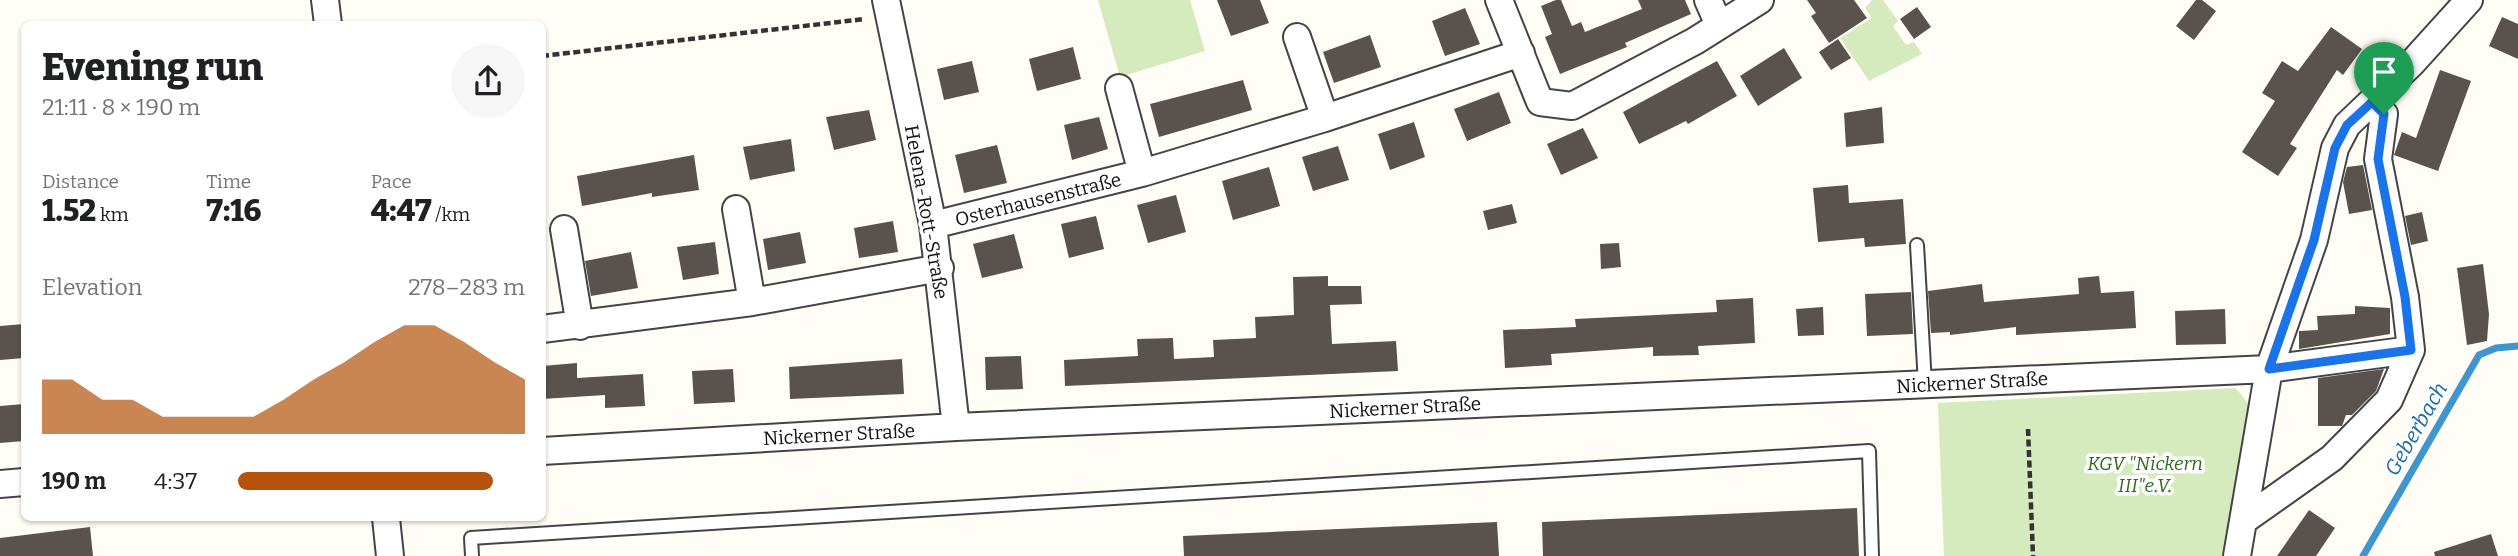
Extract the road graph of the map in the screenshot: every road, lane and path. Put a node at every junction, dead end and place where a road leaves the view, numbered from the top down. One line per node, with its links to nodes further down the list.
1 (325, 0): 7 (street)
2 (1499, 0): 10 (street)
3 (1708, 0): 8 (street)
4 (1760, 0): 8 (street)
5 (2469, 0): 13 (street)
6 (888, 8): 11 (path); 17 (street, Helena-Rott-Straße)
7 (328, 21)
8 (1719, 25): 10 (street)
9 (1297, 37): 14 (street)
10 (1521, 53): 14 (street, Osterhausenstraße)
11 (546, 55)
12 (1119, 88): 15 (street, Osterhausenstraße)
13 (2372, 102): 24 (street); 25 (street)
14 (1325, 118): 15 (street, Osterhausenstraße)
15 (1142, 173): 17 (street, Osterhausenstraße)
16 (736, 209): 21 (street)
17 (933, 225): 20 (street, Helena-Rott-Straße)
18 (564, 229): 22 (street)
19 (1917, 246): 26 (lane)
20 (940, 268): 21 (street); 27 (street, Helena-Rott-Straße)
21 (752, 302): 22 (street)
22 (580, 326): 23 (street)
23 (546, 330)
24 (2411, 350): 25 (street, Nickerner Straße); 33 (street)
25 (2269, 369): 26 (street, Nickerner Straße); 33 (street)
26 (1925, 384): 27 (street, Nickerner Straße)
27 (956, 427): 29 (street, Nickerner Straße)
28 (2028, 429): 37 (path)
29 (546, 451)
30 (21, 482): 31 (street)
31 (0, 484)
32 (386, 521): 34 (street)
33 (2243, 521): 38 (street)
34 (390, 556)
35 (472, 556): 36 (lane)
36 (1872, 556)
37 (2033, 556)
38 (2237, 556)

